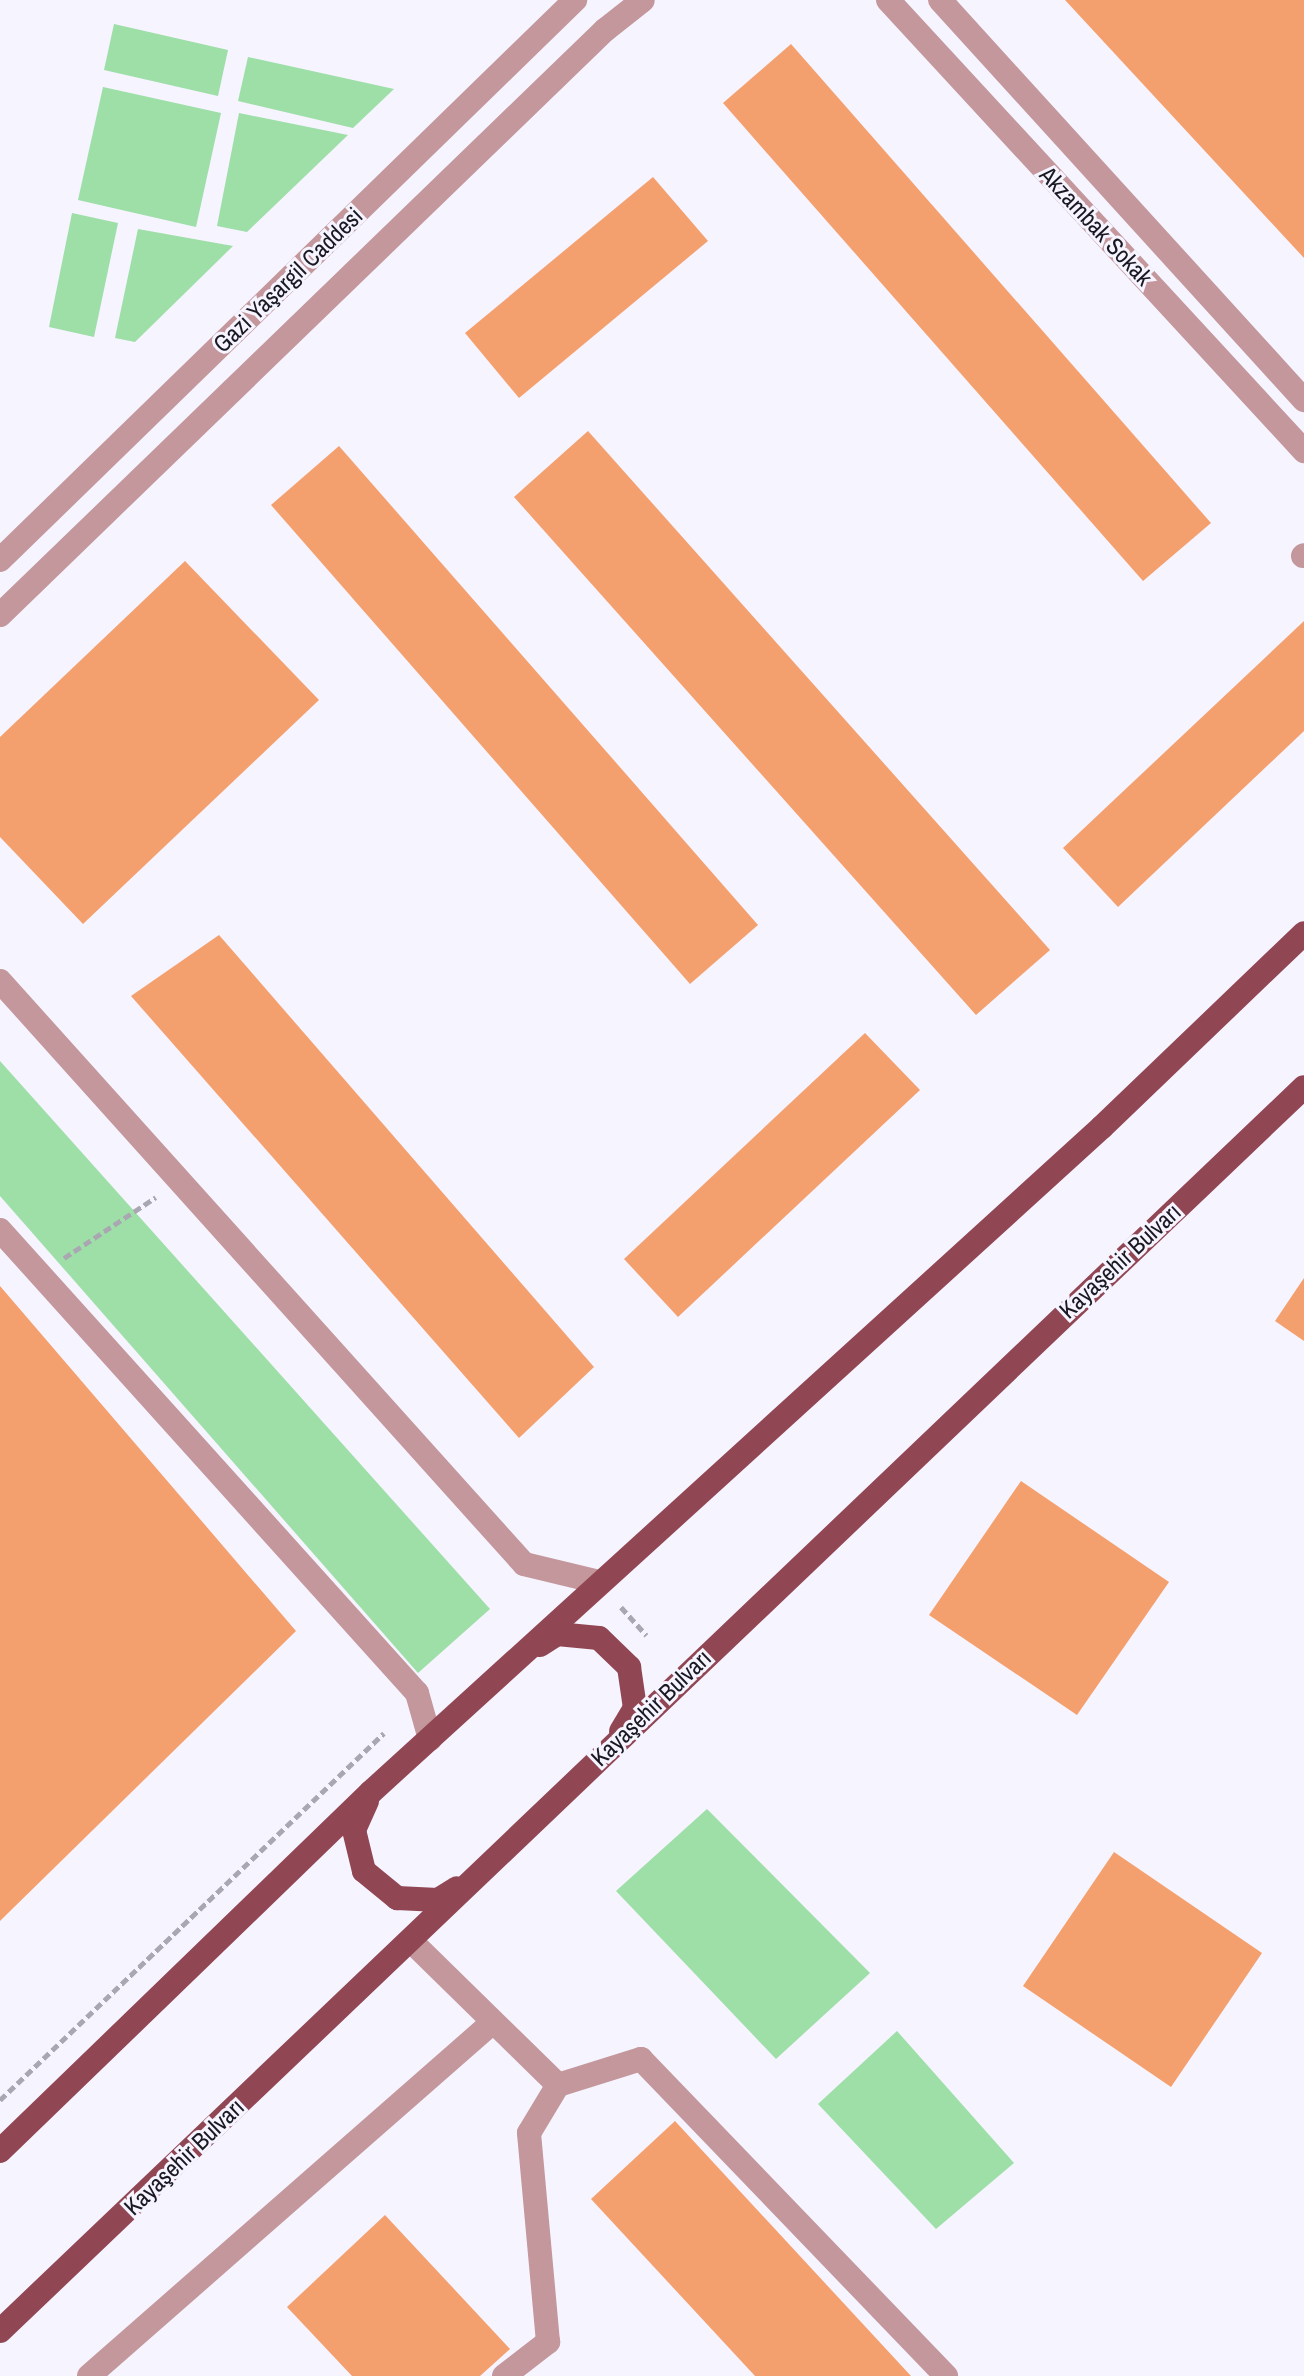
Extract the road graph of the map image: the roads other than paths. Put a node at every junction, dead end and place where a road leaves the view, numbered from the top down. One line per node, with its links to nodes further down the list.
1 (575, 0): 6 (street, Gazi Yaşargil Caddesi)
2 (643, 0): 8 (street)
3 (888, 0): 7 (street, Akzambak Sokak)
4 (940, 0): 5 (street, Akzambak Sokak)
5 (1304, 400)
6 (124, 440): 8 (street); 9 (street, Gazi Yaşargil Caddesi)
7 (1304, 451)
8 (149, 471): 10 (street)
9 (0, 560)
10 (0, 615)
11 (1304, 933): 15 (main road)
12 (0, 981): 15 (street)
13 (1304, 1087): 18 (main road, Kayaşehir Bulvarı)
14 (0, 1230): 17 (street)
15 (599, 1582): 16 (main road)
16 (522, 1656): 17 (main road); 18 (main road)
17 (430, 1739): 19 (main road)
18 (614, 1744): 20 (main road, Kayaşehir Bulvarı)
19 (371, 1792): 20 (main road); 24 (main road)
20 (473, 1878): 21 (main road, Kayaşehir Bulvarı)
21 (411, 1941): 22 (street); 25 (main road, Kayaşehir Bulvarı)
22 (493, 2022): 23 (street); 26 (street)
23 (558, 2085): 27 (street); 28 (street)
24 (0, 2151)
25 (0, 2331)
26 (89, 2376)
27 (504, 2376)
28 (946, 2376)

